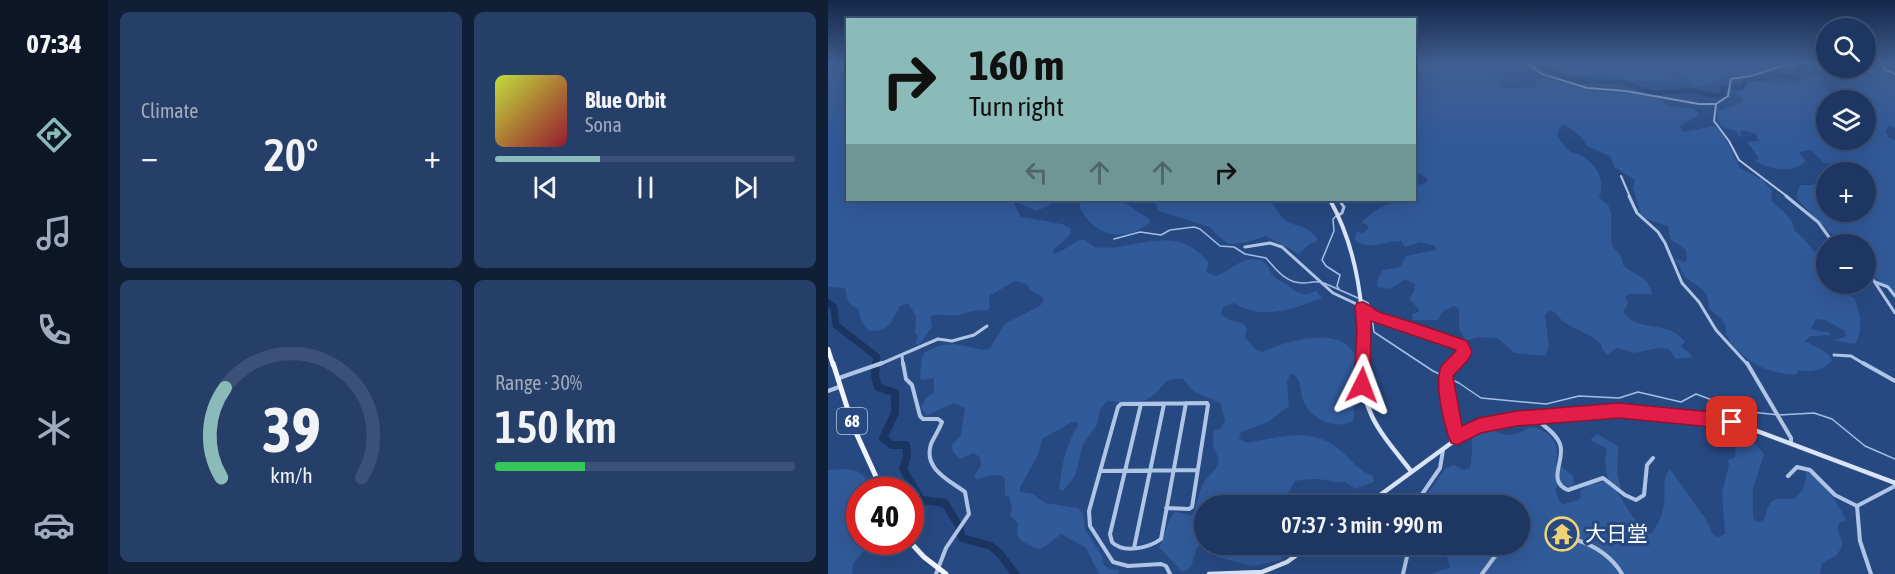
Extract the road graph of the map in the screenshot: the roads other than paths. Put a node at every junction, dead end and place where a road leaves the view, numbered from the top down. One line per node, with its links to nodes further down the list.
1 (1616, 90): 3 (street)
2 (1729, 90): 3 (street)
3 (1716, 104): 8 (street)
4 (1621, 176): 28 (street)
5 (1330, 201): 7 (street)
6 (1340, 201): 7 (street)
7 (1337, 216): 13 (street)
8 (1827, 234)
9 (1245, 248): 13 (street)
10 (1876, 282): 12 (street)
11 (1876, 284): 14 (street)
12 (1895, 296)
13 (1362, 305): 27 (street); 36 (street)
14 (1895, 314)
15 (987, 326): 18 (street)
16 (828, 349): 19 (main road, 68)
17 (1834, 355): 20 (street)
18 (902, 356): 19 (street); 50 (street)
19 (839, 378): 21 (main road, 68)
20 (1895, 381)
21 (841, 386): 22 (street); 38 (main road, 68)
22 (828, 391)
23 (1186, 403): 25 (street); 32 (street); 35 (street)
24 (1141, 404): 25 (street); 33 (street); 34 (street)
25 (1164, 404): 31 (street)
26 (1534, 416): 27 (street); 28 (street); 30 (street)
27 (1457, 437): 29 (street)
28 (1791, 443): 39 (street)
29 (1442, 448): 36 (street); 41 (street)
30 (1653, 458)
31 (1149, 470): 34 (street); 35 (street); 45 (street)
32 (1197, 470): 35 (street); 43 (street)
33 (1100, 471): 34 (street); 53 (street)
34 (1125, 471): 45 (street)
35 (1174, 471): 43 (street)
36 (1412, 471): 40 (street)
37 (1788, 476): 42 (street)
38 (876, 477)
39 (1895, 485): 42 (street)
40 (1380, 495)
41 (1422, 495)
42 (1857, 506): 58 (street)
43 (1166, 508): 45 (street)
44 (1574, 544): 57 (street)
45 (1134, 548)
46 (922, 555): 50 (main road)
47 (1297, 555): 51 (street)
48 (1407, 555): 55 (street)
49 (1496, 555): 56 (street)
50 (938, 572): 52 (main road)
51 (1272, 572): 54 (street)
52 (946, 574)
53 (1170, 574)
54 (1209, 574)
55 (1403, 574)
56 (1482, 574)
57 (1622, 574)
58 (1871, 574)

